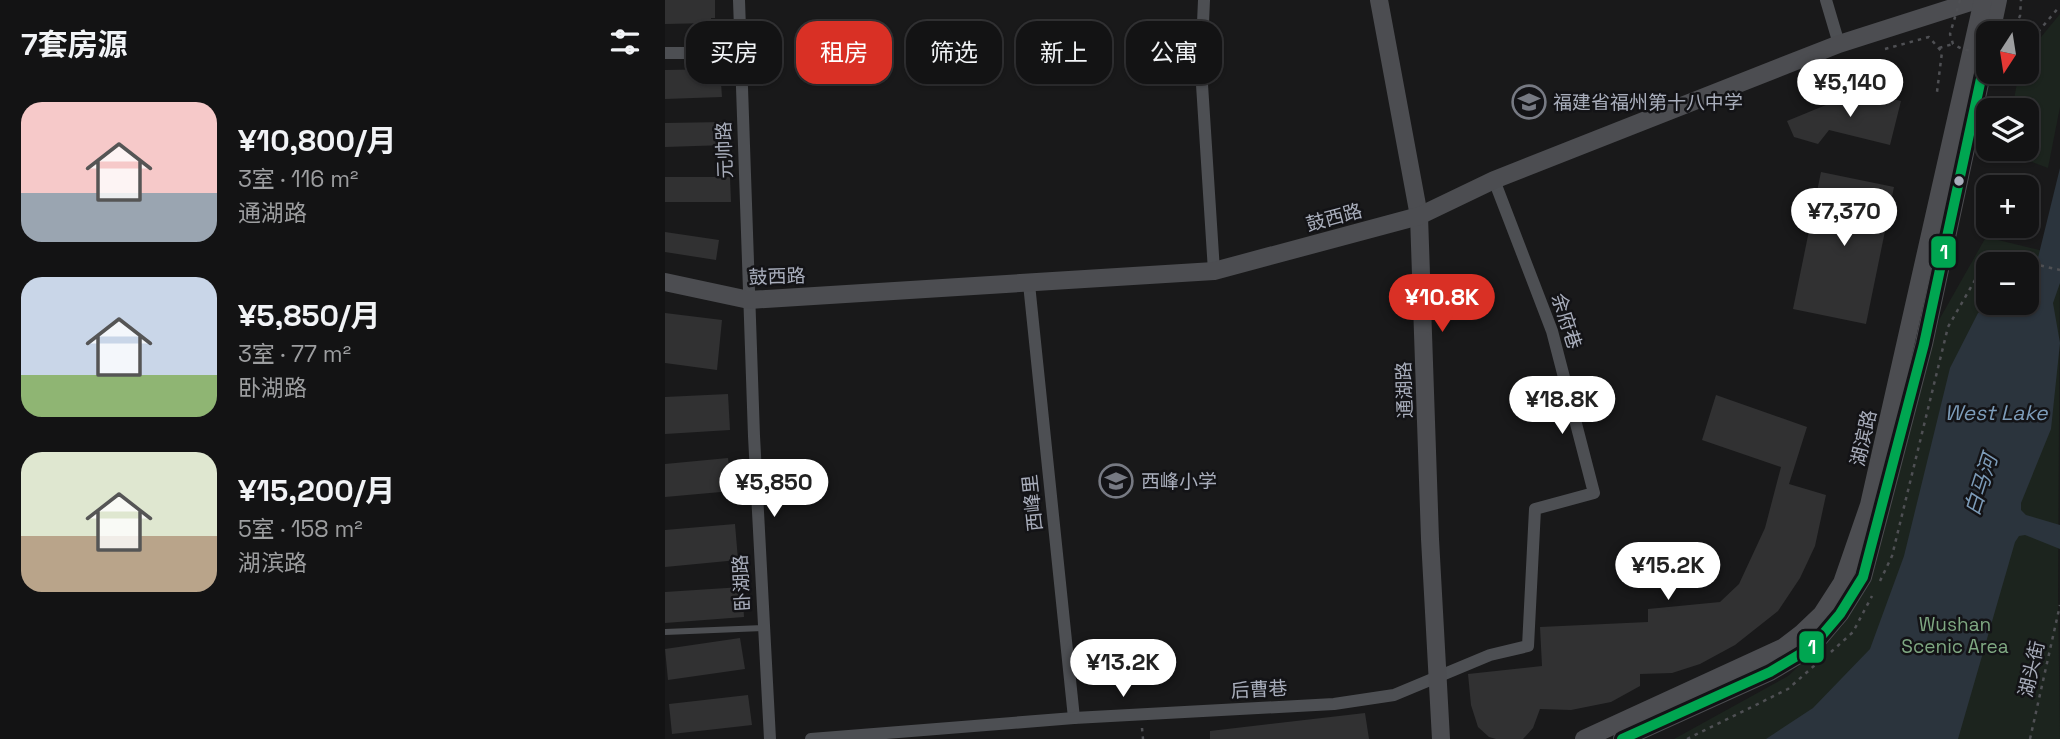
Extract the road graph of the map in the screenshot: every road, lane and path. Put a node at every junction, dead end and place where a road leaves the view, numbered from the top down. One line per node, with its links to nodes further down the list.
1 (739, 0): 11 (street, 元帅路)
2 (1204, 0): 29 (street)
3 (1379, 0): 26 (street, 通湖路)
4 (1826, 0): 15 (street)
5 (1960, 0): 16 (path, bridge)
6 (1977, 0): 15 (street, 鼓西路)
7 (1983, 0): 42 (street, 湖滨路)
8 (1999, 0): 12 (street)
9 (2021, 0): 13 (path)
10 (2060, 6): 14 (path)
11 (739, 21)
12 (1994, 21)
13 (2017, 21)
14 (2039, 31)
15 (1839, 44): 25 (street, 鼓西路)
16 (1953, 44): 17 (path); 19 (path, bridge)
17 (1939, 48): 18 (path); 24 (path)
18 (1885, 49)
19 (1976, 51)
20 (665, 53): 21 (street)
21 (686, 53)
22 (741, 84): 32 (street, 元帅路)
23 (1980, 84): 43 (street, 湖滨路)
24 (1937, 92)
25 (1495, 180): 26 (street, 鼓西路); 36 (street, 余府巷)
26 (1419, 216): 29 (street, 鼓西路); 37 (street, 通湖路)
27 (2039, 265): 28 (path)
28 (2060, 270)
29 (1214, 271): 31 (street, 鼓西路)
30 (665, 282): 32 (street, 鼓西路)
31 (1029, 284): 32 (street, 鼓西路); 38 (street, 西峰里)
32 (749, 300): 34 (street, 卧湖路)
33 (2060, 605): 44 (path, 湖头街)
34 (763, 628): 35 (lane); 39 (street, 卧湖路)
35 (665, 632)
36 (1490, 655): 37 (street, 后曹巷)
37 (1439, 676): 38 (street, 后曹巷); 41 (street, 通湖路)
38 (1074, 718): 40 (street, 后曹巷)
39 (770, 739)
40 (811, 739)
41 (1441, 739)
42 (1584, 739)
43 (1622, 739)
44 (2030, 739)

